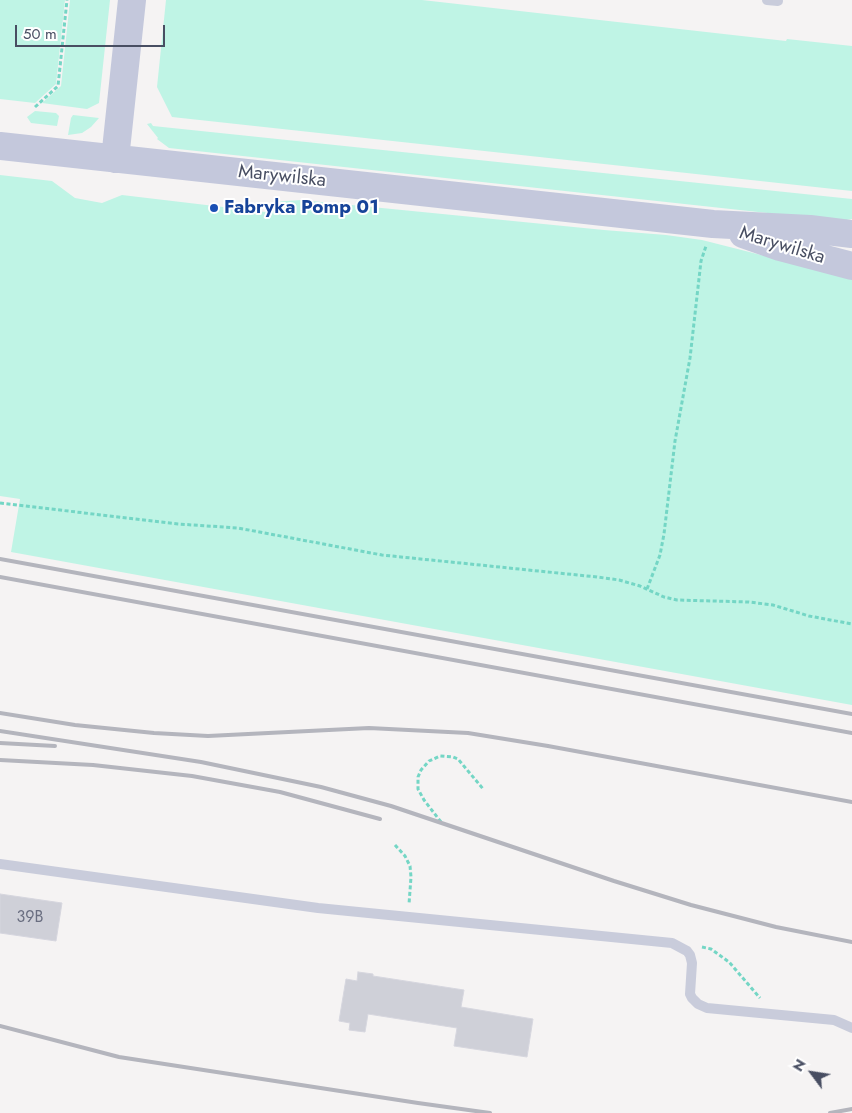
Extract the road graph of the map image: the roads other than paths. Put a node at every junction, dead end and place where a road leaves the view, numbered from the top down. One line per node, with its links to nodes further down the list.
1 (132, 0): 5 (main road)
2 (767, 0): 3 (lane)
3 (778, 1)
4 (0, 146): 5 (main road, Marywilska)
5 (115, 159): 6 (main road, Marywilska)
6 (713, 224): 7 (main road, Marywilska); 8 (main road, Marywilska)
7 (852, 234)
8 (852, 266)
9 (0, 864): 10 (lane)
10 (852, 1028)

